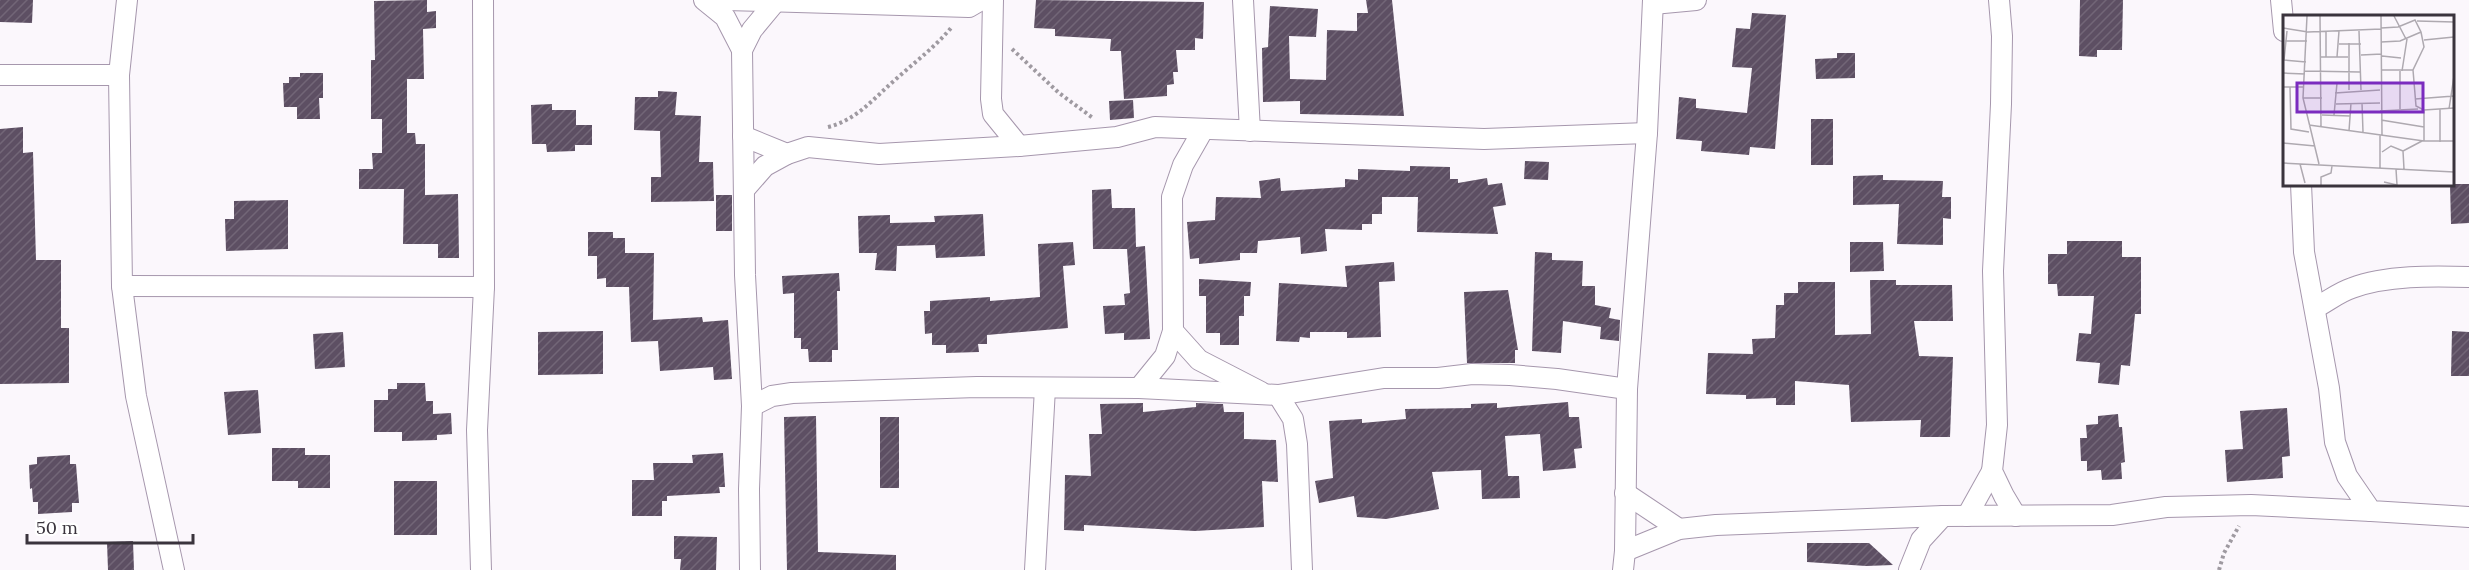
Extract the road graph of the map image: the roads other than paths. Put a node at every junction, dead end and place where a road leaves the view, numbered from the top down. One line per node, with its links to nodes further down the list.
1 (127, 0): 16 (street)
2 (483, 0): 27 (street)
3 (704, 0): 14 (street)
4 (725, 0): 10 (street)
5 (993, 0): 21 (street)
6 (1243, 0): 18 (street)
7 (1696, 0): 11 (street)
8 (1999, 0): 35 (street)
9 (2281, 0): 13 (street)
10 (776, 1): 12 (street); 14 (street)
11 (1653, 2): 19 (street)
12 (975, 3)
13 (2283, 21)
14 (742, 50): 20 (street)
15 (0, 75): 16 (street)
16 (119, 75): 26 (street)
17 (1203, 130): 18 (street); 21 (street); 29 (street)
18 (1250, 131): 19 (street)
19 (1647, 133): 32 (street)
20 (743, 136): 22 (street); 24 (street)
21 (1019, 146): 22 (street)
22 (787, 154): 24 (street)
23 (2301, 186): 28 (street)
24 (744, 189): 34 (street)
25 (2469, 277): 28 (street)
26 (122, 286): 27 (street); 44 (street)
27 (484, 287): 45 (street)
28 (2315, 308): 37 (street)
29 (1173, 331): 31 (street); 33 (street)
30 (1045, 388): 31 (street); 34 (street); 47 (street)
31 (1139, 388): 33 (street)
32 (1627, 389): 33 (street); 36 (street)
33 (1272, 395): 48 (street)
34 (752, 406): 46 (street)
35 (1992, 471): 39 (street); 40 (street)
36 (1626, 493): 42 (street); 43 (street)
37 (2371, 511): 40 (street); 41 (street)
38 (1943, 516): 39 (street); 42 (street); 49 (street)
39 (1966, 516): 40 (street)
40 (2016, 516)
41 (2469, 517)
42 (1679, 529): 43 (street)
43 (1624, 561)
44 (174, 570)
45 (481, 570)
46 (750, 570)
47 (1035, 570)
48 (1302, 570)
49 (1909, 570)

